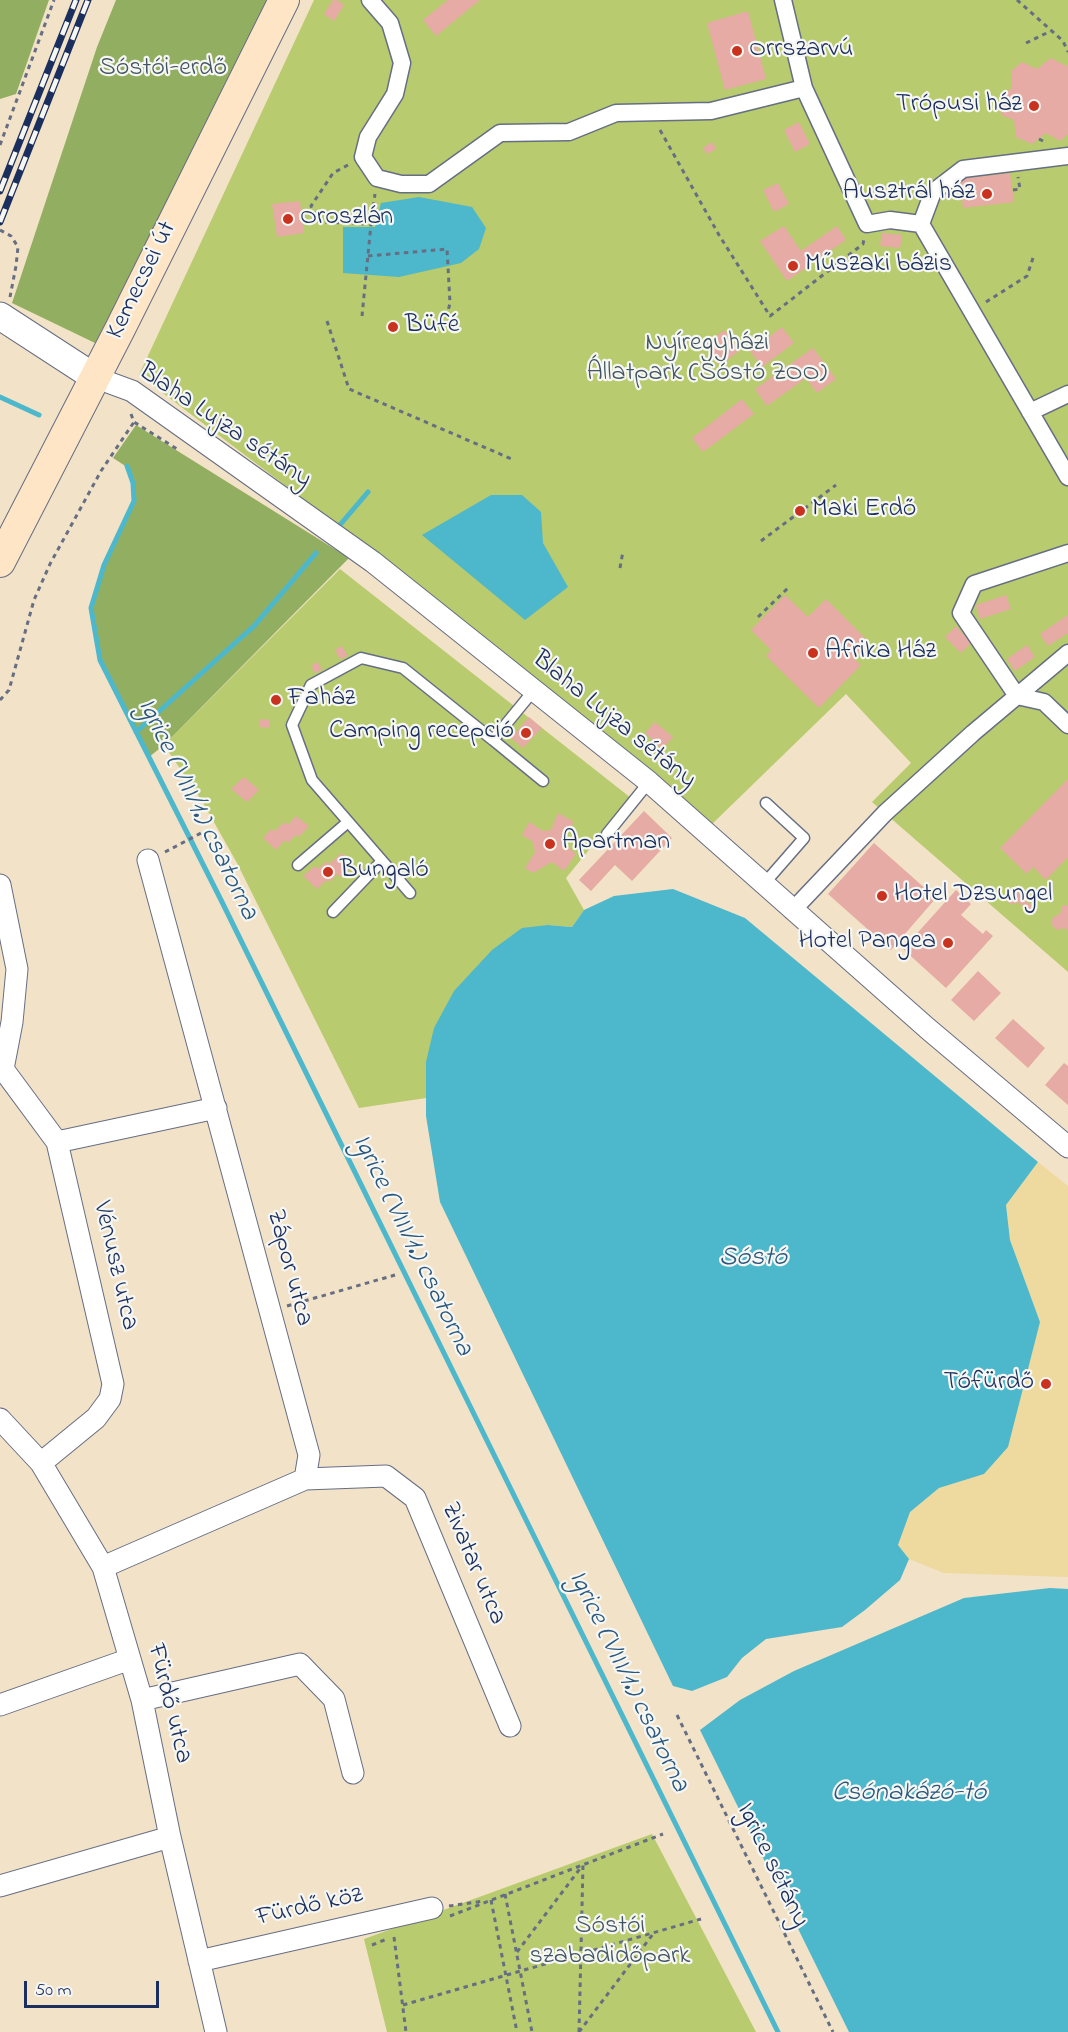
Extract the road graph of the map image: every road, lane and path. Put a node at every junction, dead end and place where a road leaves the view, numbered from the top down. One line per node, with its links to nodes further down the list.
1 (54, 0): 11 (path)
2 (284, 0): 26 (main road, Kemecsei út)
3 (370, 0): 13 (street)
4 (783, 0): 9 (street)
5 (1017, 0): 6 (path)
6 (1052, 31): 7 (path); 8 (path)
7 (1026, 43)
8 (1068, 52)
9 (804, 88): 10 (street); 16 (street)
10 (650, 113): 14 (street); 16 (path)
11 (0, 145)
12 (1068, 156): 17 (street)
13 (363, 157): 14 (street); 15 (path)
14 (377, 178): 15 (path)
15 (371, 224): 20 (path)
16 (867, 224): 17 (street)
17 (921, 224): 22 (street)
18 (0, 230): 21 (path)
19 (1034, 255): 22 (path)
20 (368, 256): 23 (path); 25 (path)
21 (4, 309): 26 (street)
22 (972, 312): 28 (street)
23 (362, 316)
24 (327, 321): 30 (path)
25 (443, 331)
26 (94, 377): 36 (main road, Kemecsei út); 41 (street, Blaha Lujza sétány)
27 (1068, 394): 28 (street)
28 (1030, 412): 31 (street)
29 (134, 422): 43 (path)
30 (514, 460)
31 (1068, 477)
32 (836, 484): 33 (path)
33 (761, 541)
34 (623, 551): 37 (path)
35 (1068, 553): 42 (street)
36 (0, 562)
37 (620, 568)
38 (788, 588): 39 (path)
39 (758, 617)
40 (1068, 653): 42 (street)
41 (534, 690): 45 (lane); 47 (street, Blaha Lujza sétány)
42 (1017, 696): 44 (street); 59 (street)
43 (0, 700)
44 (1068, 725)
45 (493, 740): 46 (lane); 49 (lane)
46 (543, 782)
47 (649, 782): 51 (lane); 57 (street, Blaha Lujza sétány)
48 (766, 803): 57 (lane)
49 (348, 822): 54 (lane); 55 (lane)
50 (203, 832): 52 (path)
51 (607, 834)
52 (177, 845)
53 (148, 860): 62 (street, Zápor utca)
54 (381, 861): 58 (lane); 60 (lane)
55 (298, 865)
56 (0, 885): 61 (street, Vénusz utca)
57 (763, 885): 59 (street, Blaha Lujza sétány)
58 (410, 893)
59 (792, 911): 64 (street, Blaha Lujza sétány)
60 (333, 912)
61 (2, 1069): 63 (street, Vénusz utca)
62 (216, 1108): 63 (street); 66 (street, Zápor utca)
63 (57, 1142): 68 (street, Vénusz utca)
64 (1068, 1147)
65 (396, 1275): 66 (path)
66 (271, 1311): 69 (street, Zápor utca)
67 (0, 1419): 68 (street, Fürdő utca)
68 (41, 1463): 70 (street, Fürdő utca)
69 (305, 1479): 70 (street); 75 (street, Zivatar utca)
70 (103, 1567): 71 (street, Fürdő utca)
71 (130, 1659): 72 (street, Fürdő utca); 73 (street)
72 (142, 1700): 76 (street); 78 (street, Fürdő utca)
73 (0, 1705)
74 (677, 1715): 98 (path, Igrice sétány)
75 (510, 1726)
76 (353, 1773)
77 (663, 1834): 79 (path)
78 (170, 1837): 80 (street); 89 (street, Fürdő utca)
79 (583, 1865): 81 (path); 87 (path); 88 (path)
80 (0, 1886)
81 (505, 1894): 82 (path); 87 (path)
82 (492, 1900): 83 (path); 83 (path); 91 (path)
83 (440, 1912): 89 (street, Fürdő köz)
84 (701, 1919): 85 (path)
85 (654, 1932): 88 (path); 97 (path)
86 (372, 1945): 92 (path)
87 (517, 1952): 90 (path)
88 (581, 1954): 90 (path); 97 (path)
89 (199, 1961): 93 (street, Fürdő utca)
90 (520, 1971): 91 (path); 96 (path)
91 (507, 1976): 92 (path); 95 (path)
92 (403, 2005): 94 (path)
93 (216, 2032)
94 (406, 2032)
95 (517, 2032)
96 (532, 2032)
97 (579, 2032)
98 (833, 2032)

